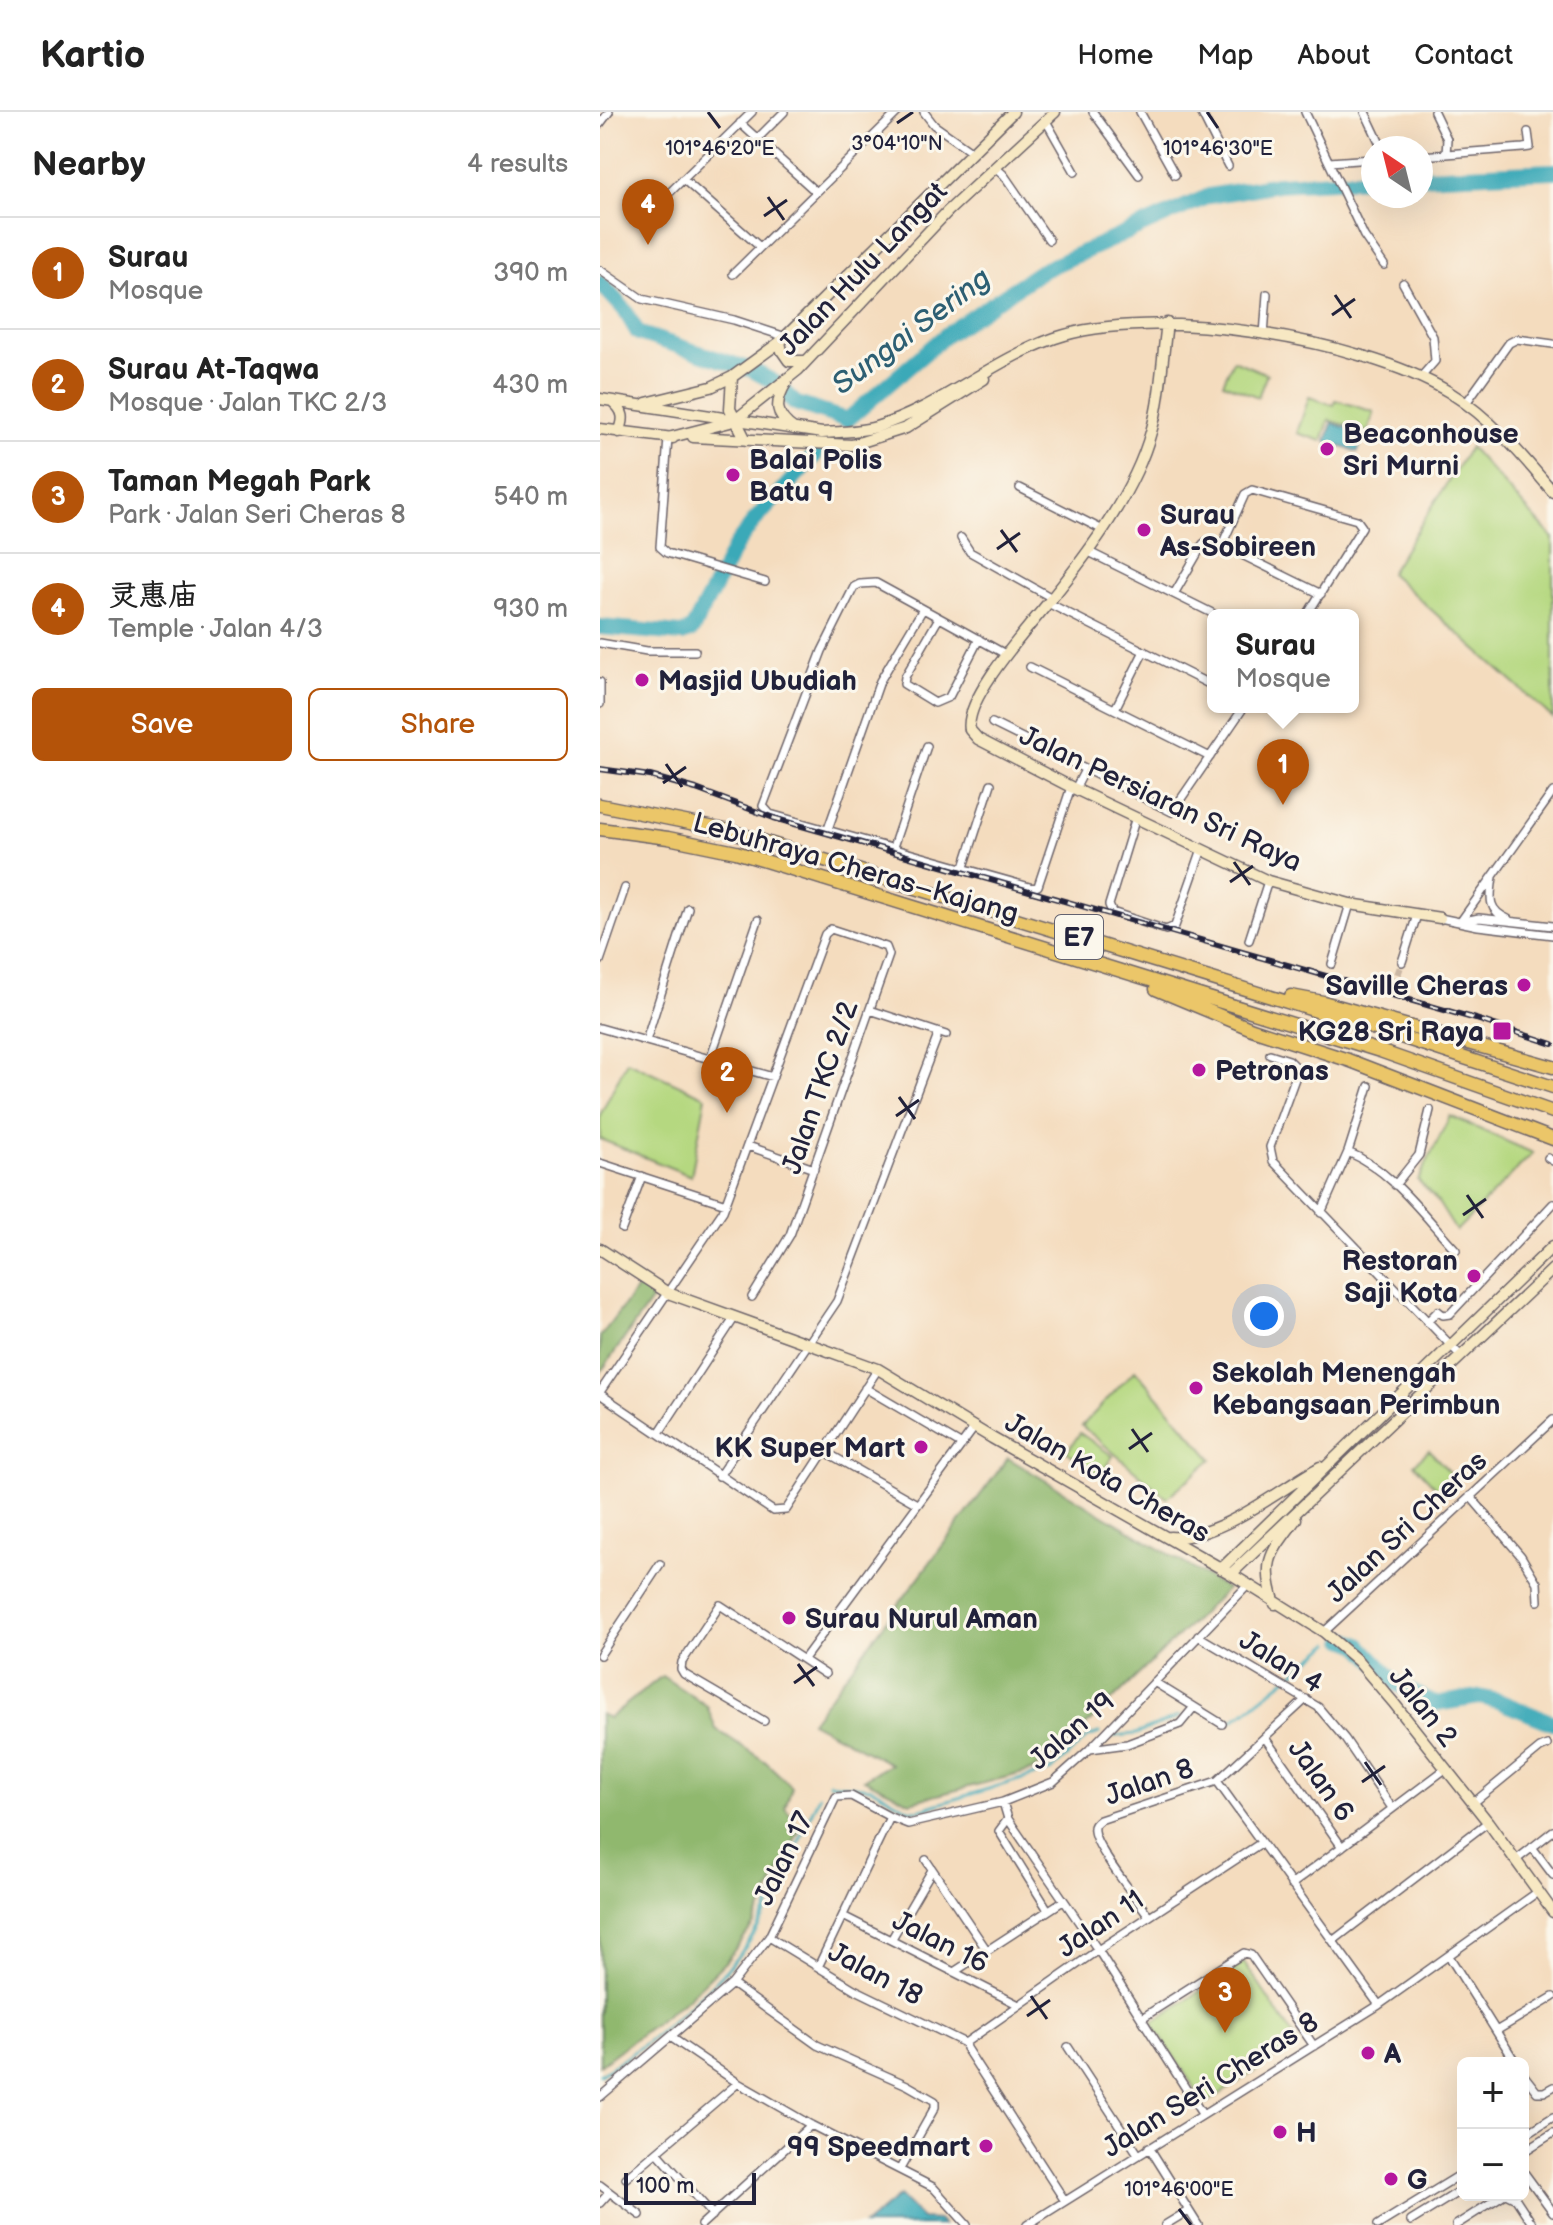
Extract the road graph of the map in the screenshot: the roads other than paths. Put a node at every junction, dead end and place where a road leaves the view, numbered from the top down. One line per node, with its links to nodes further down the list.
1 (609, 112): 17 (street)
2 (737, 112): 16 (street)
3 (752, 112): 16 (street)
4 (784, 112): 20 (street)
5 (898, 112): 32 (street)
6 (924, 112): 21 (street)
7 (1013, 112): 21 (main road, Jalan Hulu Langat)
8 (1055, 112): 15 (main road, Jalan Hulu Langat)
9 (1093, 112): 29 (street)
10 (1140, 112): 30 (street)
11 (1201, 112): 26 (street)
12 (1305, 112): 25 (street)
13 (1365, 112): 19 (street)
14 (1434, 112): 22 (street)
15 (1046, 121): 27 (main road, Jalan Hulu Langat); 28 (street)
16 (742, 122): 20 (street); 31 (street)
17 (600, 124)
18 (1528, 132): 22 (street)
19 (1376, 136)
20 (757, 139): 32 (street)
21 (971, 151): 43 (main road, Jalan Hulu Langat)
22 (1446, 154): 23 (street)
23 (1433, 155)
24 (1361, 161): 25 (street)
25 (1330, 165): 36 (street)
26 (1228, 166)
27 (996, 168): 34 (street); 46 (main road, Jalan Hulu Langat)
28 (1075, 172)
29 (1139, 175)
30 (1175, 175)
31 (683, 179): 33 (street); 35 (street)
32 (816, 192): 35 (street)
33 (662, 200)
34 (1049, 240)
35 (760, 247): 38 (street)
36 (1384, 265)
37 (600, 270): 43 (street)
38 (733, 274)
39 (1403, 283): 48 (street)
40 (1267, 294): 42 (street)
41 (1167, 323): 42 (main road, Jalan Hulu Langat); 45 (main road, Jalan Hulu Langat); 61 (main road, Jalan Persiaran Sri Raya)
42 (1264, 335): 48 (main road, Jalan Hulu Langat)
43 (783, 339): 46 (main road); 47 (main road, Jalan Hulu Langat)
44 (1553, 344): 51 (street)
45 (1022, 354): 55 (main road, Jalan Hulu Langat); 58 (main road, Jalan Hulu Langat)
46 (802, 366): 49 (main road, Jalan Hulu Langat)
47 (732, 377): 52 (main road, Jalan Hulu Langat); 53 (main road)
48 (1420, 378): 51 (main road, Jalan Hulu Langat)
49 (786, 381): 53 (main road, Jalan Hulu Langat); 55 (main road)
50 (606, 399): 52 (main road, Jalan Hulu Langat); 56 (main road)
51 (1466, 403): 60 (main road, Jalan Hulu Langat)
52 (640, 405): 53 (main road)
53 (734, 421): 55 (main road, Jalan Hulu Langat); 57 (main road, Jalan Hulu Langat); 58 (main road)
54 (600, 429): 56 (main road)
55 (795, 430)
56 (619, 432): 57 (main road)
57 (668, 438): 58 (main road, Jalan Hulu Langat); 65 (street)
58 (746, 440)
59 (1020, 488): 61 (street)
60 (1553, 492)
61 (1103, 530): 64 (main road, Jalan Persiaran Sri Raya)
62 (961, 538): 68 (street)
63 (1222, 545): 66 (street); 67 (street); 67 (street)
64 (1089, 552): 66 (street); 68 (main road, Jalan Persiaran Sri Raya)
65 (765, 582)
66 (1174, 594): 71 (street)
67 (1321, 594): 70 (street)
68 (1050, 601): 76 (street); 77 (main road, Jalan Persiaran Sri Raya)
69 (923, 609): 72 (street); 93 (street); 93 (street)
70 (1311, 609)
71 (1207, 610)
72 (939, 618): 73 (street); 73 (street)
73 (979, 639): 77 (street)
74 (600, 643): 75 (street)
75 (695, 651)
76 (1144, 651): 80 (street); 82 (street)
77 (1007, 655): 89 (main road, Jalan Persiaran Sri Raya)
78 (1030, 667): 82 (street)
79 (600, 682): 81 (street)
80 (1207, 683)
81 (600, 704)
82 (1115, 709): 86 (street)
83 (1240, 713): 86 (street)
84 (992, 723): 87 (street)
85 (927, 746): 95 (street)
86 (1210, 757): 87 (street)
87 (1085, 770): 89 (street)
88 (991, 784): 97 (street)
89 (1073, 788): 92 (main road, Jalan Persiaran Sri Raya); 97 (street)
90 (1553, 792): 98 (street)
91 (600, 805): 115 (highway, Lebuhraya Cheras–Kajang / E7)
92 (1136, 817): 96 (main road, Jalan Persiaran Sri Raya); 96 (street)
93 (828, 829): 95 (street)
94 (600, 832): 111 (highway, Lebuhraya Cheras–Kajang / E7)
95 (893, 847): 97 (street)
96 (1202, 849): 99 (main road, Jalan Persiaran Sri Raya)
97 (964, 867)
98 (1494, 875): 106 (street); 107 (street)
99 (1268, 881): 101 (main road, Jalan Persiaran Sri Raya); 110 (street)
100 (625, 888): 112 (street)
101 (1350, 904): 103 (main road, Jalan Persiaran Sri Raya); 114 (street)
102 (688, 908): 120 (street)
103 (1417, 915): 104 (main road, Jalan Persiaran Sri Raya); 113 (street)
104 (1440, 918): 106 (street, Jalan Persiaran Sri Raya)
105 (758, 920): 122 (street)
106 (1461, 921): 107 (street); 109 (street)
107 (1517, 924): 108 (street)
108 (1553, 926)
109 (1553, 935)
110 (1249, 940)
111 (1049, 948): 128 (highway, Lebuhraya Cheras–Kajang / E7); 129 (highway)
112 (600, 961)
113 (1402, 962)
114 (1332, 964)
115 (1233, 985): 123 (highway); 126 (highway, Lebuhraya Cheras–Kajang / E7)
116 (870, 1010): 118 (street); 124 (street, Jalan TKC 2/2); 133 (street, Jalan TKC 2/2)
117 (600, 1028): 120 (street)
118 (936, 1033): 119 (street); 148 (street)
119 (946, 1035)
120 (646, 1041): 122 (street)
121 (1270, 1054): 138 (street)
122 (710, 1059): 124 (street)
123 (1553, 1067)
124 (773, 1077): 130 (street)
125 (1369, 1086): 131 (street)
126 (1553, 1087)
127 (1430, 1110): 135 (street)
128 (1553, 1112)
129 (1553, 1139)
130 (748, 1146): 133 (street); 136 (street)
131 (1348, 1152): 135 (street); 138 (street)
132 (600, 1163): 134 (street)
133 (814, 1169): 145 (street, Jalan TKC 2/2)
134 (642, 1176): 136 (street); 139 (street)
135 (1395, 1185): 142 (street)
136 (726, 1204): 144 (street)
137 (1553, 1204): 147 (street)
138 (1321, 1213): 147 (street)
139 (622, 1229)
140 (1553, 1246): 149 (main road, Jalan Kota Cheras)
141 (600, 1249): 144 (main road, Jalan Kota Cheras)
142 (1456, 1250)
143 (1553, 1269): 150 (main road, Jalan Kota Cheras)
144 (668, 1293): 146 (main road, Jalan Kota Cheras); 153 (street)
145 (752, 1297)
146 (735, 1317): 148 (main road, Jalan Kota Cheras); 156 (street)
147 (1427, 1322): 149 (street)
148 (806, 1344): 151 (main road, Jalan Kota Cheras); 160 (street)
149 (1450, 1345): 150 (street); 159 (main road, Jalan Kota Cheras)
150 (1461, 1356): 161 (main road, Jalan Kota Cheras)
151 (878, 1369): 152 (street); 155 (main road, Jalan Kota Cheras)
152 (865, 1388): 157 (street); 158 (street)
153 (600, 1393): 156 (street)
154 (1553, 1420): 162 (street, Jalan Sri Cheras)
155 (974, 1428): 157 (street); 164 (main road, Jalan Kota Cheras)
156 (659, 1433): 160 (street)
157 (962, 1445): 163 (street)
158 (824, 1451): 160 (street); 163 (street)
159 (1332, 1460): 164 (main road); 166 (main road, Jalan Kota Cheras)
160 (719, 1476)
161 (1314, 1496): 166 (main road, Jalan Kota Cheras); 169 (main road)
162 (1470, 1496): 168 (street); 170 (street, Jalan Sri Cheras)
163 (917, 1504): 173 (street)
164 (1164, 1536): 166 (main road, Jalan Kota Cheras)
165 (660, 1564): 172 (street)
166 (1226, 1571): 167 (main road, Jalan 2)
167 (1248, 1585): 169 (main road, Jalan 2); 171 (street, Jalan 19)
168 (1538, 1601)
169 (1275, 1604): 170 (main road, Jalan 2)
170 (1324, 1632): 183 (main road, Jalan 2)
171 (1198, 1636): 175 (street, Jalan 19); 176 (street, Jalan 4)
172 (600, 1655)
173 (804, 1659): 174 (street); 178 (street)
174 (825, 1674)
175 (1154, 1682): 177 (street); 182 (street, Jalan 19)
176 (1306, 1699): 180 (street, Jalan 8); 188 (street, Jalan 4)
177 (1194, 1707): 179 (street); 182 (street)
178 (764, 1721)
179 (1222, 1724)
180 (1265, 1738): 184 (street, Jalan 8); 194 (street, Jalan 6)
181 (1547, 1745): 187 (street)
182 (1090, 1749): 186 (street, Jalan 19)
183 (1444, 1770): 187 (main road, Jalan 2); 188 (street)
184 (1217, 1781): 193 (street, Jalan 8); 206 (street, Jalan 8)
185 (836, 1797): 189 (street, Jalan 19); 207 (street, Jalan 17)
186 (1003, 1802): 189 (street, Jalan 19); 190 (street)
187 (1472, 1804): 191 (main road, Jalan 2)
188 (1392, 1808): 194 (street)
189 (890, 1817): 205 (street)
190 (1008, 1819): 202 (street); 203 (street)
191 (1488, 1822): 197 (main road, Jalan 2); 209 (street)
192 (1553, 1831): 195 (street)
193 (1261, 1843): 200 (street, Jalan 8); 206 (street, Jalan 11)
194 (1342, 1847): 200 (street)
195 (1532, 1847): 197 (street); 199 (street)
196 (926, 1860): 198 (street)
197 (1516, 1860): 201 (main road, Jalan 2)
198 (932, 1870): 208 (street); 210 (street)
199 (1553, 1875)
200 (1291, 1885): 209 (street, Jalan 8)
201 (1539, 1891): 204 (main road, Jalan 2); 212 (street, Jalan Seri Cheras 8)
202 (1063, 1901): 203 (street); 211 (street)
203 (1048, 1910): 210 (street)
204 (1553, 1912)
205 (843, 1916): 208 (street, Jalan 16); 213 (street)
206 (1149, 1916): 211 (street, Jalan 11)
207 (769, 1937): 213 (street, Jalan 18); 215 (street, Jalan 17)
208 (891, 1940): 214 (street, Jalan 16)
209 (1334, 1940): 218 (street, Jalan 8)
210 (986, 1949): 214 (street)
211 (1098, 1950): 217 (street, Jalan 11); 219 (street)
212 (1449, 1956): 218 (street, Jalan Seri Cheras 8); 220 (street)
213 (818, 1967): 222 (street, Jalan 18)
214 (954, 1972): 217 (street, Jalan 16)
215 (732, 1984): 221 (street, Jalan 17); 239 (street)
216 (1553, 1997): 220 (street)
217 (1019, 2005): 222 (street, Jalan 11)
218 (1379, 2005): 223 (street, Jalan Seri Cheras 8)
219 (1142, 2018): 223 (street); 230 (street)
220 (1496, 2031): 225 (street)
221 (672, 2038): 227 (street); 229 (street, Jalan 17)
222 (965, 2043): 246 (street)
223 (1314, 2046): 230 (street, Jalan Seri Cheras 8)
224 (1068, 2047): 238 (street)
225 (1512, 2057)
226 (1529, 2082): 228 (street)
227 (738, 2083): 232 (street); 237 (street)
228 (1553, 2087)
229 (600, 2097)
230 (1202, 2114): 235 (street, Jalan Seri Cheras 8)
231 (1553, 2117): 233 (street)
232 (811, 2125): 239 (street); 254 (street)
233 (1529, 2132)
234 (1553, 2133): 236 (street)
235 (1149, 2147): 238 (street, Jalan Seri Cheras 8); 251 (street)
236 (1529, 2148)
237 (657, 2152): 241 (street); 254 (street)
238 (1138, 2154): 246 (street, Jalan Seri Cheras 8)
239 (900, 2169): 257 (street)
240 (1457, 2177): 250 (street)
241 (626, 2178)
242 (1529, 2179): 252 (street)
243 (600, 2185): 244 (street)
244 (609, 2193): 249 (street); 253 (street)
245 (1457, 2193): 255 (street)
246 (1065, 2201): 258 (street, Jalan Seri Cheras 8)
247 (1496, 2201): 262 (street)
248 (1517, 2201): 263 (street)
249 (600, 2203)
250 (1403, 2209): 255 (street); 261 (street)
251 (1188, 2211): 259 (street); 260 (street)
252 (1553, 2212)
253 (640, 2215)
254 (713, 2215): 256 (street)
255 (1412, 2223)
256 (701, 2225)
257 (967, 2225)
258 (1027, 2225)
259 (1165, 2225)
260 (1198, 2225)
261 (1378, 2225)
262 (1456, 2225)
263 (1533, 2225)

